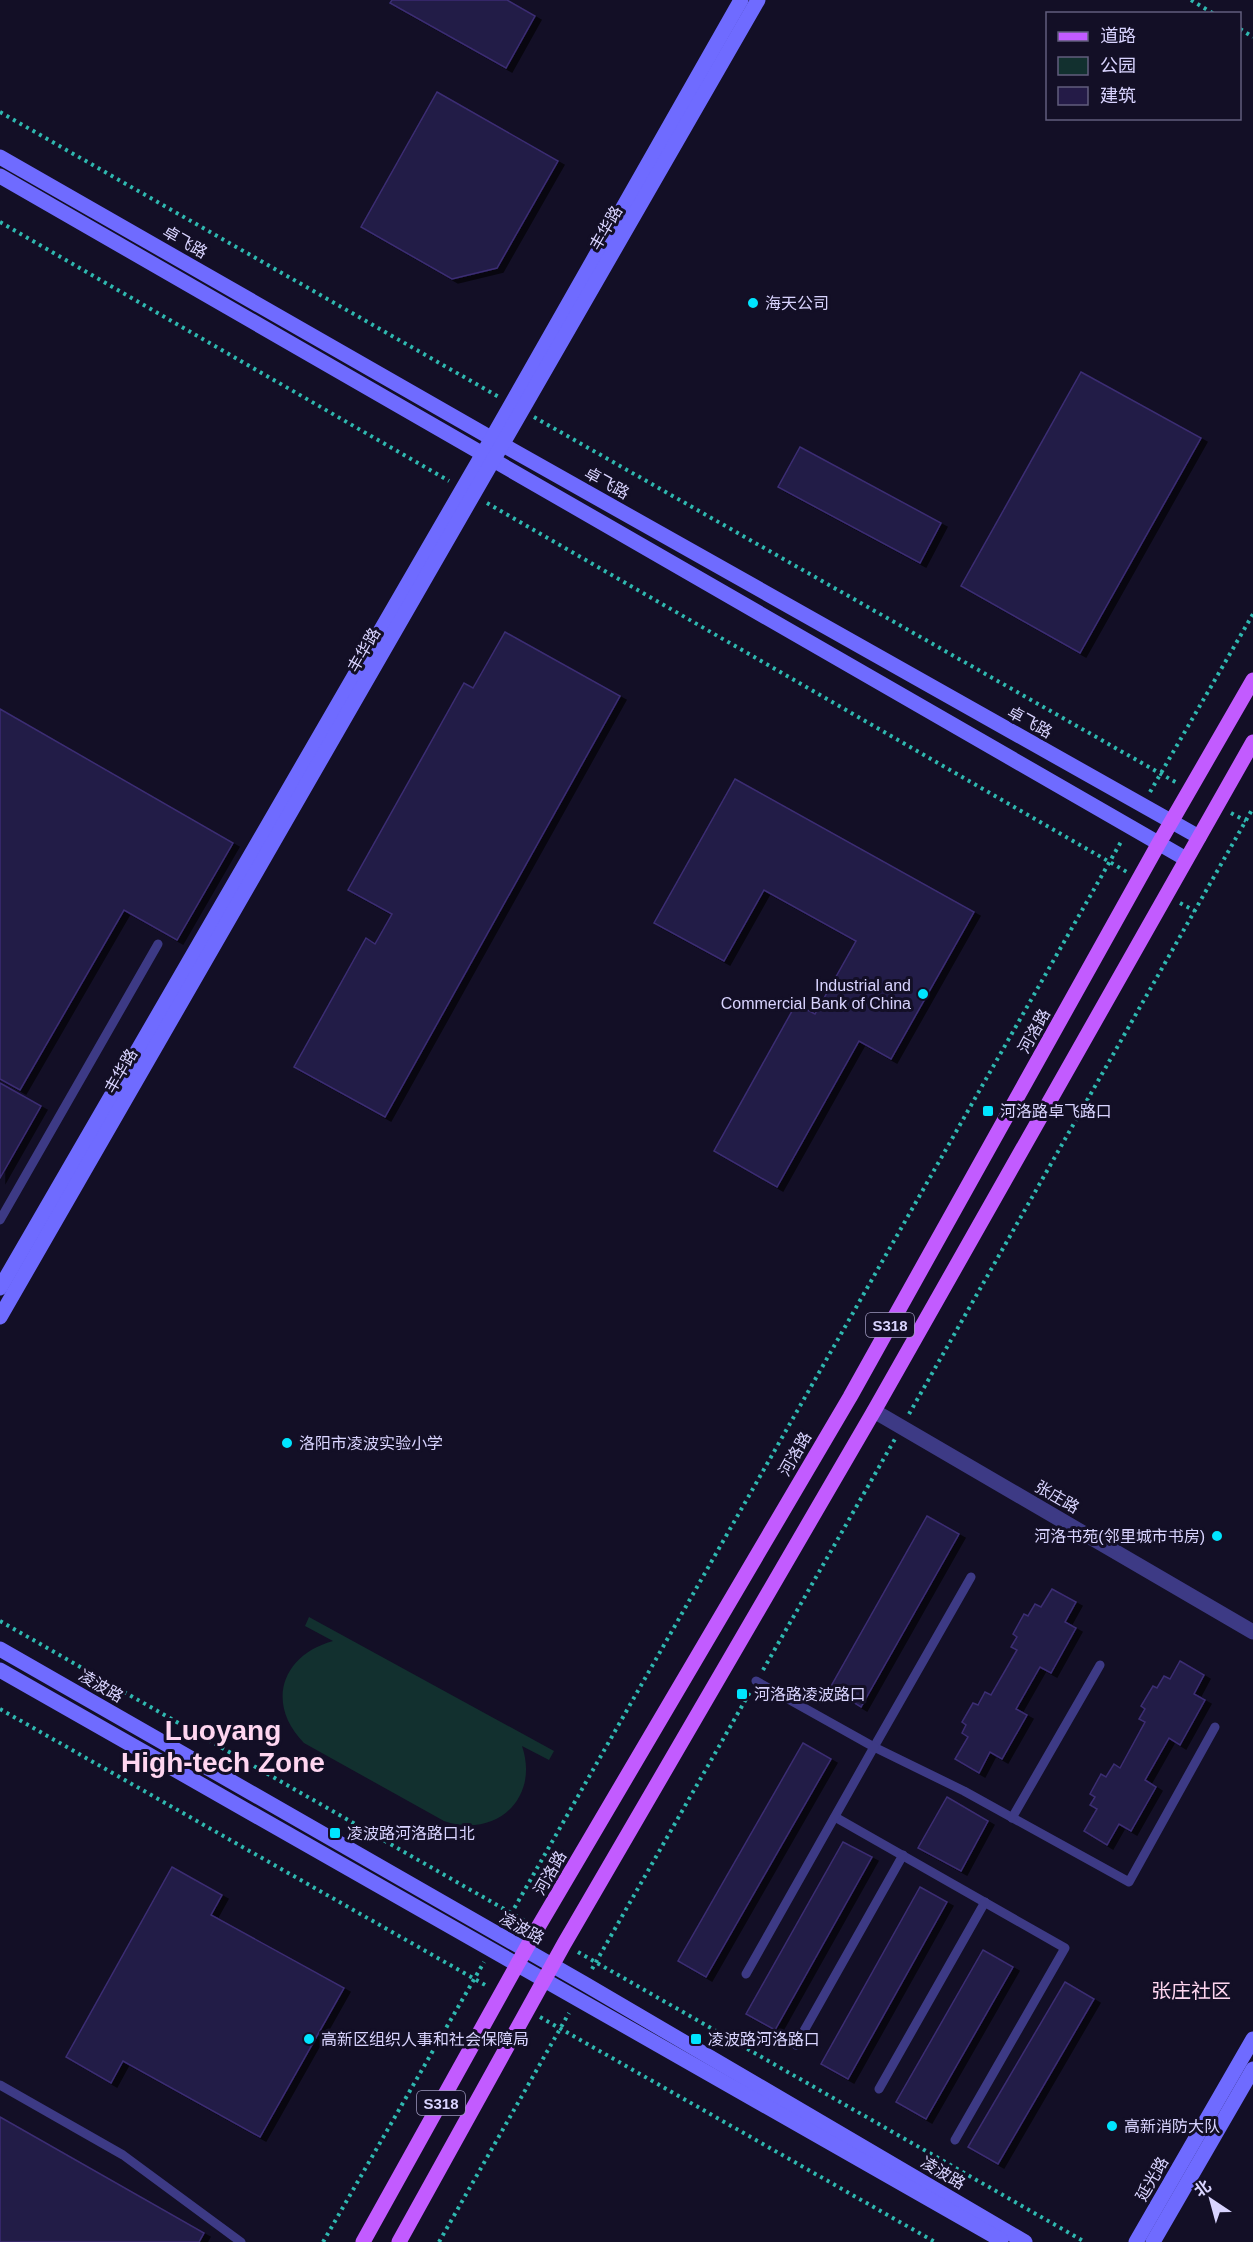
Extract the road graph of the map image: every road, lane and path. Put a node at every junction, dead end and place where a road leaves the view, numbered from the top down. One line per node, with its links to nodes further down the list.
1 (741, 0): 9 (street, 丰华路)
2 (759, 0): 9 (street, 丰华路)
3 (1191, 0): 4 (path)
4 (1211, 12)
5 (0, 112): 9 (path)
6 (0, 157): 10 (street, 卓飞路)
7 (0, 176): 11 (street)
8 (0, 222): 12 (path)
9 (517, 407): 10 (street, 丰华路); 16 (path)
10 (497, 441): 11 (street, 丰华路); 19 (street, 卓飞路)
11 (488, 457): 12 (street, 丰华路); 23 (street)
12 (468, 492): 27 (path); 33 (street, 丰华路); 34 (street, 丰华路)
13 (1253, 614): 16 (path)
14 (1253, 680): 17 (main road, 河洛路 / S318)
15 (1253, 742): 18 (main road, S318)
16 (1161, 773): 17 (path); 19 (path)
17 (1190, 790): 22 (main road, 河洛路 / S318)
18 (1217, 805): 21 (path); 24 (main road, S318)
19 (1142, 806): 22 (street, 卓飞路)
20 (1253, 808): 21 (path)
21 (1246, 821): 30 (path)
22 (1172, 822): 24 (street, 卓飞路); 25 (main road, 河洛路 / S318)
23 (1130, 826): 25 (street); 27 (path)
24 (1198, 837): 26 (main road, S318)
25 (1159, 843): 26 (street); 28 (main road, 河洛路 / S318)
26 (1186, 859): 29 (main road, S318)
27 (1110, 862): 28 (path); 50 (path)
28 (1139, 879): 51 (main road, 河洛路 / S318)
29 (1166, 894): 30 (path); 35 (main road, S318)
30 (1195, 911): 36 (path)
31 (158, 944): 32 (lane)
32 (0, 1220)
33 (0, 1288)
34 (0, 1317)
35 (874, 1411): 36 (street, 张庄路); 52 (main road, S318)
36 (902, 1427): 38 (street, 张庄路); 42 (path)
37 (971, 1577): 45 (lane)
38 (1253, 1632)
39 (0, 1648): 50 (street, 凌波路)
40 (1100, 1665): 47 (lane)
41 (0, 1670): 50 (street, 凌波路)
42 (756, 1681): 45 (lane); 56 (path)
43 (0, 1708): 54 (path)
44 (1215, 1727): 47 (lane)
45 (874, 1748): 46 (lane); 47 (lane)
46 (835, 1816): 48 (lane); 53 (lane)
47 (1012, 1818)
48 (903, 1855): 49 (lane); 62 (lane)
49 (985, 1902): 65 (lane); 66 (lane)
50 (495, 1942): 51 (street, 凌波路); 54 (path)
51 (522, 1957): 52 (street, 凌波路); 55 (street, 凌波路); 57 (main road, 河洛路 / S318)
52 (553, 1965): 55 (main road, S318); 56 (street, 凌波路)
53 (746, 1974)
54 (474, 1979): 57 (path); 68 (path)
55 (545, 1979): 58 (street, 凌波路); 59 (main road, S318)
56 (585, 1984): 74 (street, 凌波路)
57 (501, 1995): 69 (main road, 河洛路 / S318)
58 (578, 1998): 60 (path); 73 (street, 凌波路)
59 (527, 2009): 60 (path); 70 (main road, S318)
60 (560, 2028): 71 (path); 72 (path)
61 (1253, 2039): 75 (street, 延光路)
62 (796, 2045)
63 (1253, 2069): 76 (street, 延光路)
64 (0, 2085): 67 (lane)
65 (879, 2089)
66 (956, 2140)
67 (241, 2242)
68 (323, 2242)
69 (363, 2242)
70 (399, 2242)
71 (439, 2242)
72 (935, 2242)
73 (1005, 2242)
74 (1025, 2242)
75 (1136, 2242)
76 (1153, 2242)

